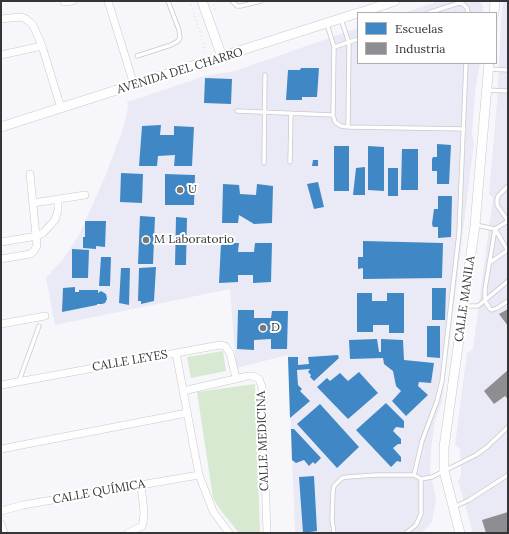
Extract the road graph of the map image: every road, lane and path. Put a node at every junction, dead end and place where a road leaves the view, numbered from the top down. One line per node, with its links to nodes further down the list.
1 (72, 1): 9 (street)
2 (108, 1): 29 (street)
3 (168, 1): 22 (lane)
4 (190, 1): 24 (path)
5 (202, 1): 23 (street)
6 (232, 1): 7 (lane)
7 (261, 1)
8 (395, 1): 10 (street, AVENIDA DEL CHARRO)
9 (64, 2)
10 (361, 12)
11 (431, 12): 12 (lane)
12 (468, 12)
13 (357, 13): 15 (street, AVENIDA DEL CHARRO)
14 (1, 19): 19 (street)
15 (341, 19): 16 (street, AVENIDA DEL CHARRO); 18 (lane)
16 (327, 24): 20 (lane); 23 (street, AVENIDA DEL CHARRO)
17 (357, 39): 18 (lane)
18 (349, 43): 20 (lane); 38 (lane)
19 (42, 46): 21 (street); 32 (street)
20 (334, 47): 36 (lane)
21 (1, 55)
22 (137, 56)
23 (222, 57): 24 (street, AVENIDA DEL CHARRO)
24 (206, 62): 29 (street, AVENIDA DEL CHARRO)
25 (466, 64): 39 (lane)
26 (488, 66): 27 (lane); 30 (street, CALLE MANILA)
27 (508, 70)
28 (265, 75): 34 (lane)
29 (134, 85): 32 (street, AVENIDA DEL CHARRO)
30 (486, 90): 31 (lane); 48 (street, CALLE MANILA)
31 (508, 91)
32 (60, 108): 37 (street, AVENIDA DEL CHARRO)
33 (237, 111): 34 (lane)
34 (264, 112): 35 (lane); 41 (lane)
35 (291, 113): 36 (lane); 40 (lane)
36 (332, 115): 38 (lane)
37 (1, 127)
38 (348, 127): 39 (lane)
39 (464, 129): 72 (lane)
40 (290, 162)
41 (264, 163)
42 (30, 174): 46 (street)
43 (508, 186): 47 (lane)
44 (85, 195): 45 (street)
45 (58, 199): 46 (street); 50 (street)
46 (33, 203): 50 (street)
47 (508, 221): 49 (lane)
48 (476, 225): 49 (lane); 58 (street, CALLE MANILA)
49 (495, 229): 52 (lane); 54 (lane)
50 (37, 236): 51 (street); 53 (street)
51 (1, 242)
52 (508, 250): 54 (lane)
53 (1, 259)
54 (490, 263): 56 (lane)
55 (508, 281): 56 (lane)
56 (485, 301): 57 (lane); 58 (lane)
57 (508, 301)
58 (465, 306): 70 (street, CALLE MANILA)
59 (45, 316): 60 (street)
60 (1, 324)
61 (39, 326): 64 (lane)
62 (176, 353): 63 (street, CALLE LEYES); 64 (street, CALLE LEYES); 66 (street)
63 (236, 378): 66 (street, CALLE MEDICINA); 82 (street, CALLE MEDICINA)
64 (19, 381): 65 (street, CALLE LEYES)
65 (1, 385)
66 (183, 391): 67 (street)
67 (187, 414): 69 (street); 71 (street)
68 (508, 427): 70 (lane)
69 (1, 449)
70 (444, 471): 74 (lane); 76 (street, CALLE MANILA)
71 (199, 475): 75 (street, CALLE QUÍMICA); 81 (street)
72 (414, 475): 74 (lane); 83 (lane)
73 (508, 475): 76 (lane)
74 (421, 479): 84 (lane)
75 (141, 485): 77 (street, CALLE QUÍMICA); 80 (street)
76 (453, 507): 85 (street, CALLE MANILA)
77 (1, 511)
78 (1, 524): 79 (street)
79 (4, 533)
80 (128, 533)
81 (229, 533)
82 (267, 533)
83 (334, 533)
84 (406, 533)
85 (460, 533)

